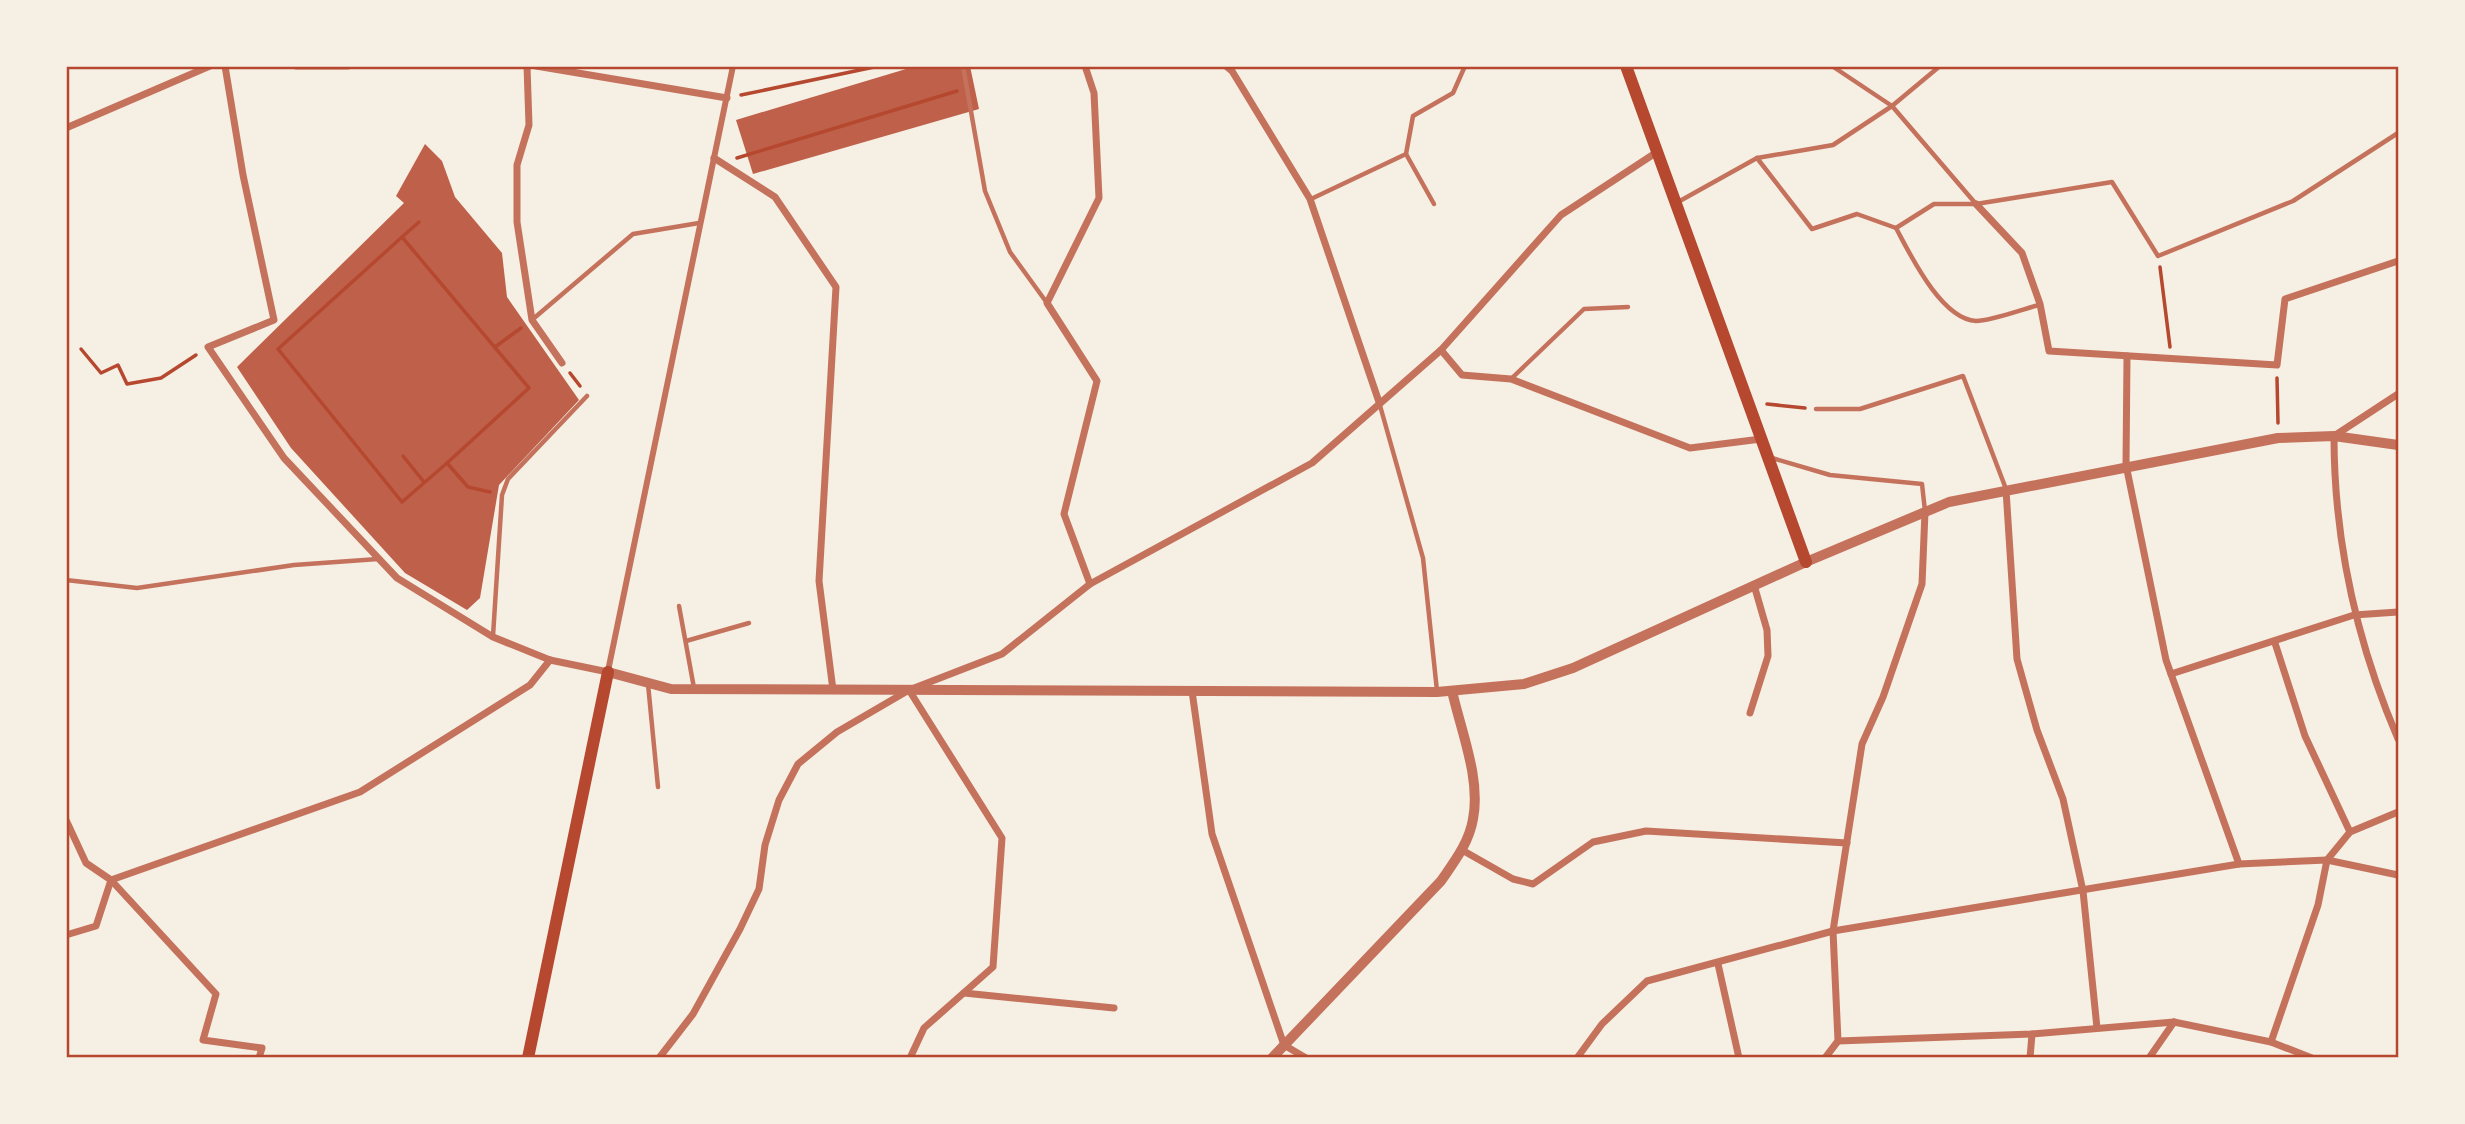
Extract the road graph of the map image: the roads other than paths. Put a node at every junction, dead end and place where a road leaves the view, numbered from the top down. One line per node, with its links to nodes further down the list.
1 (210, 66): 18 (street)
2 (225, 66): 50 (street)
3 (296, 66): 4 (street)
4 (348, 66)
5 (527, 66): 34 (street)
6 (536, 66): 15 (street)
7 (733, 66): 16 (street)
8 (963, 66): 31 (lane)
9 (1086, 66): 31 (street)
10 (1226, 66): 24 (street)
11 (1465, 66): 21 (lane)
12 (1626, 66): 20 (main road)
13 (1832, 66): 17 (lane)
14 (1940, 66): 17 (lane)
15 (564, 69): 16 (street)
16 (727, 98): 22 (street)
17 (1892, 106): 23 (lane); 27 (lane)
18 (66, 128)
19 (2399, 133): 27 (lane)
20 (1657, 152): 26 (main road); 35 (street)
21 (1406, 155): 24 (lane); 25 (lane)
22 (714, 158): 28 (street); 67 (street)
23 (1757, 158): 26 (lane); 29 (lane)
24 (1310, 199): 41 (street)
25 (1434, 204)
26 (1675, 204): 44 (main road)
27 (1976, 204): 29 (lane); 32 (street)
28 (699, 223): 34 (lane); 63 (street)
29 (1896, 228): 32 (lane)
30 (2399, 261): 36 (street)
31 (1047, 303): 53 (street)
32 (2040, 304): 36 (street)
33 (1629, 307): 38 (lane)
34 (531, 320): 37 (street)
35 (1441, 350): 38 (street); 41 (street)
36 (2127, 356): 47 (street)
37 (562, 363)
38 (1511, 379): 44 (street)
39 (2399, 394): 43 (street)
40 (587, 396): 59 (lane)
41 (1379, 402): 53 (street); 71 (lane)
42 (1816, 409): 48 (lane)
43 (2334, 436): 45 (street); 47 (street); 57 (street)
44 (1761, 439): 46 (main road)
45 (2399, 445)
46 (1767, 457): 49 (lane); 51 (main road)
47 (2126, 465): 48 (street); 64 (street)
48 (2006, 490): 49 (street); 84 (street)
49 (1926, 512): 51 (street); 78 (street)
50 (381, 559): 52 (lane); 59 (street)
51 (1805, 562): 54 (street)
52 (66, 580)
53 (1090, 584): 68 (street)
54 (1754, 585): 70 (street); 72 (street)
55 (679, 606): 60 (lane)
56 (2399, 612): 57 (street)
57 (2354, 615): 61 (street); 73 (street)
58 (749, 623): 60 (lane)
59 (493, 637): 62 (street)
60 (686, 641): 66 (lane)
61 (2274, 643): 64 (street); 77 (street)
62 (550, 660): 63 (street); 83 (street)
63 (608, 672): 65 (street); 97 (main road)
64 (2171, 674): 81 (street)
65 (648, 683): 66 (street); 74 (lane)
66 (694, 689): 67 (street)
67 (833, 690): 68 (street)
68 (909, 690): 69 (street); 88 (street); 98 (street)
69 (1192, 691): 71 (street); 95 (street)
70 (1452, 691): 71 (street); 79 (street)
71 (1437, 692)
72 (1750, 713)
73 (2399, 739)
74 (658, 787)
75 (2399, 812): 77 (street)
76 (66, 820): 83 (street)
77 (2350, 832): 80 (street)
78 (1847, 843): 79 (street); 85 (street)
79 (1462, 850): 95 (street)
80 (2327, 860): 81 (street); 82 (street); 94 (street)
81 (2239, 864): 84 (street)
82 (2399, 875)
83 (111, 880): 86 (street); 96 (street)
84 (2083, 891): 85 (street); 91 (street)
85 (1833, 931): 87 (street); 93 (street)
86 (66, 935)
87 (1718, 964): 102 (street); 103 (street)
88 (964, 993): 89 (street); 99 (street)
89 (1114, 1008)
90 (2174, 1022): 91 (street); 94 (street); 106 (street)
91 (2097, 1028): 92 (street)
92 (2032, 1034): 93 (street); 105 (street)
93 (1838, 1041): 104 (street)
94 (2271, 1042): 107 (street)
95 (1284, 1045): 100 (street); 101 (street)
96 (259, 1058)
97 (528, 1058)
98 (659, 1058)
99 (911, 1058)
100 (1272, 1058)
101 (1306, 1058)
102 (1577, 1058)
103 (1739, 1058)
104 (1825, 1058)
105 (2030, 1058)
106 (2149, 1058)
107 (2312, 1058)

